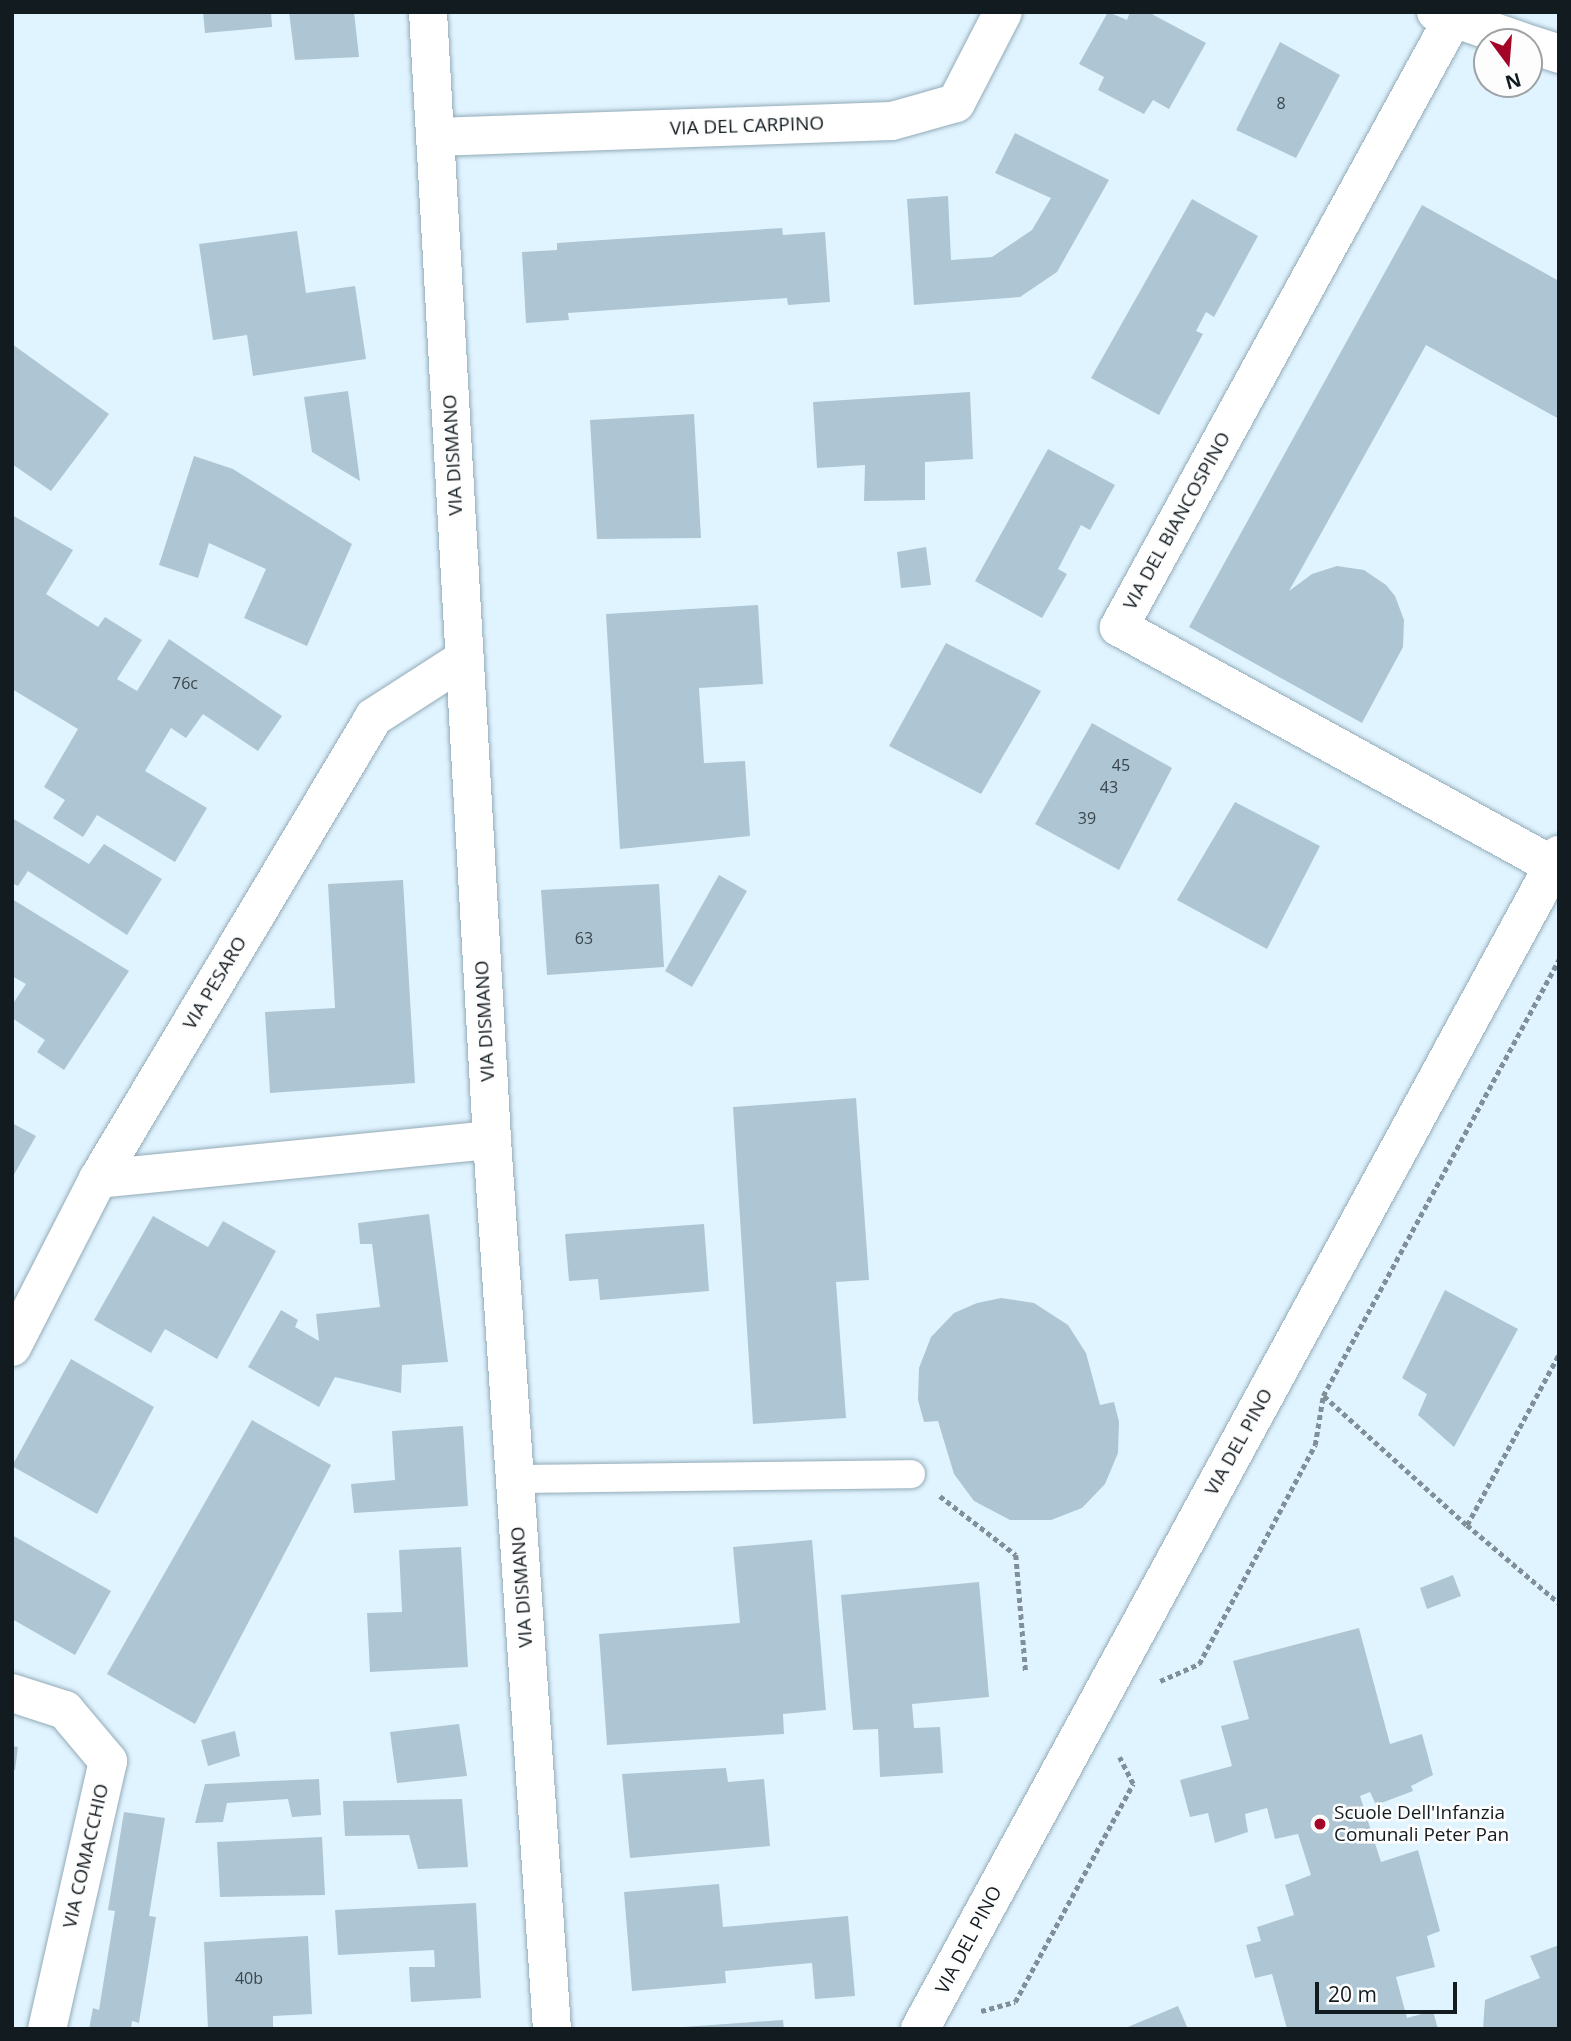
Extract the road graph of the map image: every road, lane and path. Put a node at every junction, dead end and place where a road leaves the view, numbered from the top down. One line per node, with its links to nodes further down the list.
1 (428, 12): 5 (street, VIA DISMANO)
2 (1003, 12): 5 (street, VIA DEL CARPINO)
3 (1445, 15): 4 (street); 7 (street, VIA DEL BIANCOSPINO)
4 (1483, 28)
5 (435, 137): 6 (street, VIA DISMANO)
6 (464, 659): 9 (street, VIA DISMANO); 10 (street, VIA PESARO)
7 (1556, 861): 25 (street, VIA DEL PINO)
8 (1559, 960): 13 (path)
9 (492, 1140): 10 (street); 15 (street, VIA DISMANO)
10 (97, 1179): 11 (street, VIA PESARO)
11 (12, 1347)
12 (1559, 1354): 16 (path)
13 (1323, 1396): 16 (path); 19 (path)
14 (911, 1474): 15 (lane); 18 (path)
15 (515, 1479): 24 (street, VIA DISMANO)
16 (1467, 1525): 17 (path)
17 (1559, 1602)
18 (1026, 1674)
19 (1148, 1686)
20 (12, 1693): 23 (street, VIA COMACCHIO)
21 (1117, 1753): 22 (path)
22 (976, 2012)
23 (47, 2029)
24 (552, 2029)
25 (920, 2029)

